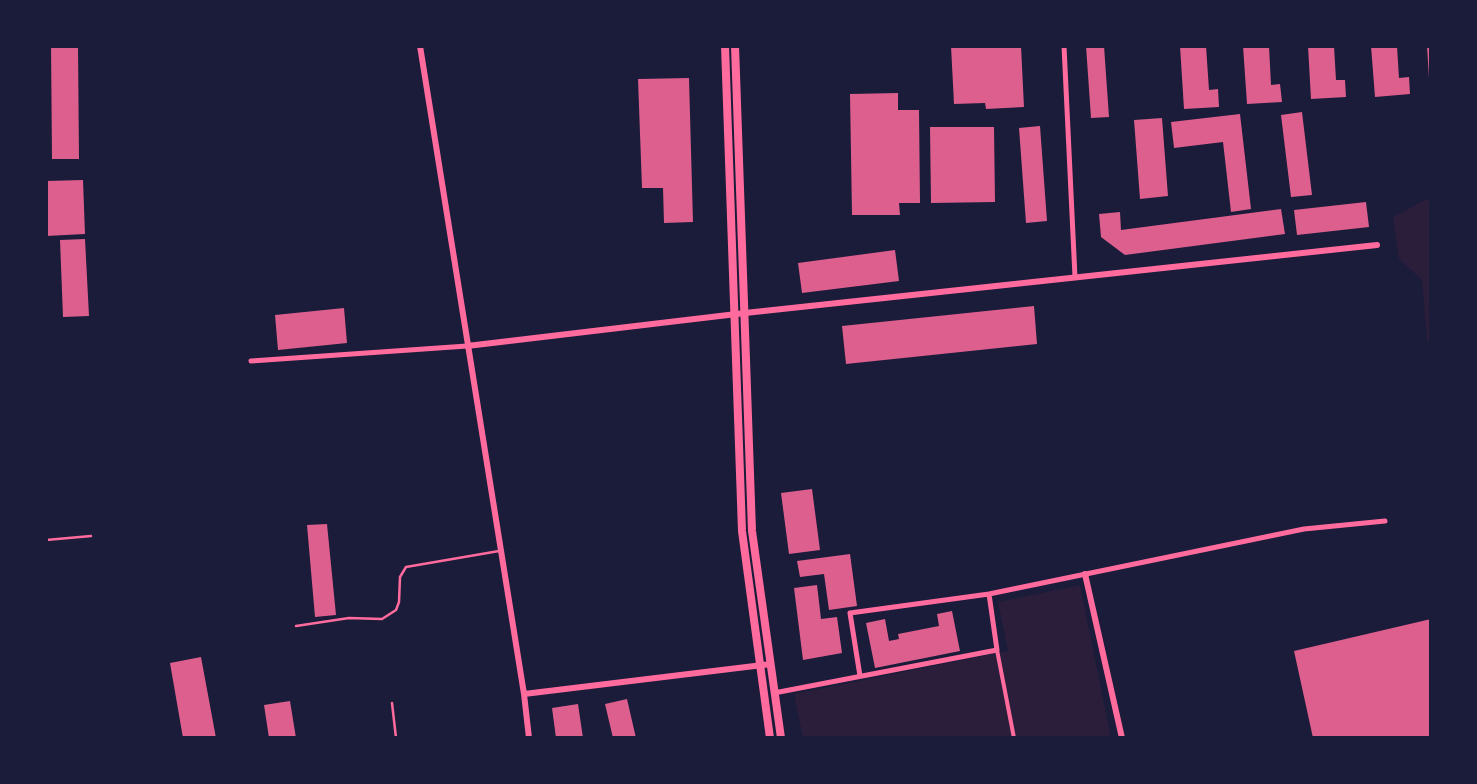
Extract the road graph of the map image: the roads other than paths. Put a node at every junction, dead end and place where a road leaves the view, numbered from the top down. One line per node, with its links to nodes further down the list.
1 (420, 46): 9 (street)
2 (726, 46): 8 (main road)
3 (736, 46): 7 (main road)
4 (1064, 46): 6 (street)
5 (1377, 245): 6 (street)
6 (1075, 276): 7 (street)
7 (745, 313): 8 (street); 19 (main road)
8 (735, 314): 9 (street); 20 (main road)
9 (467, 346): 10 (street); 14 (street)
10 (251, 361)
11 (1385, 521): 15 (street)
12 (91, 536): 13 (lane)
13 (46, 540)
14 (501, 551): 17 (lane); 23 (street)
15 (1085, 574): 16 (street); 30 (street)
16 (989, 594): 18 (street); 21 (street)
17 (296, 626)
18 (997, 650): 21 (street); 29 (street)
19 (771, 664): 20 (street); 22 (main road)
20 (760, 665): 23 (street); 27 (main road)
21 (860, 676): 22 (street)
22 (774, 693): 28 (main road)
23 (524, 694): 26 (street)
24 (392, 704): 25 (lane)
25 (396, 738)
26 (529, 738)
27 (770, 738)
28 (781, 738)
29 (1014, 738)
30 (1122, 738)

